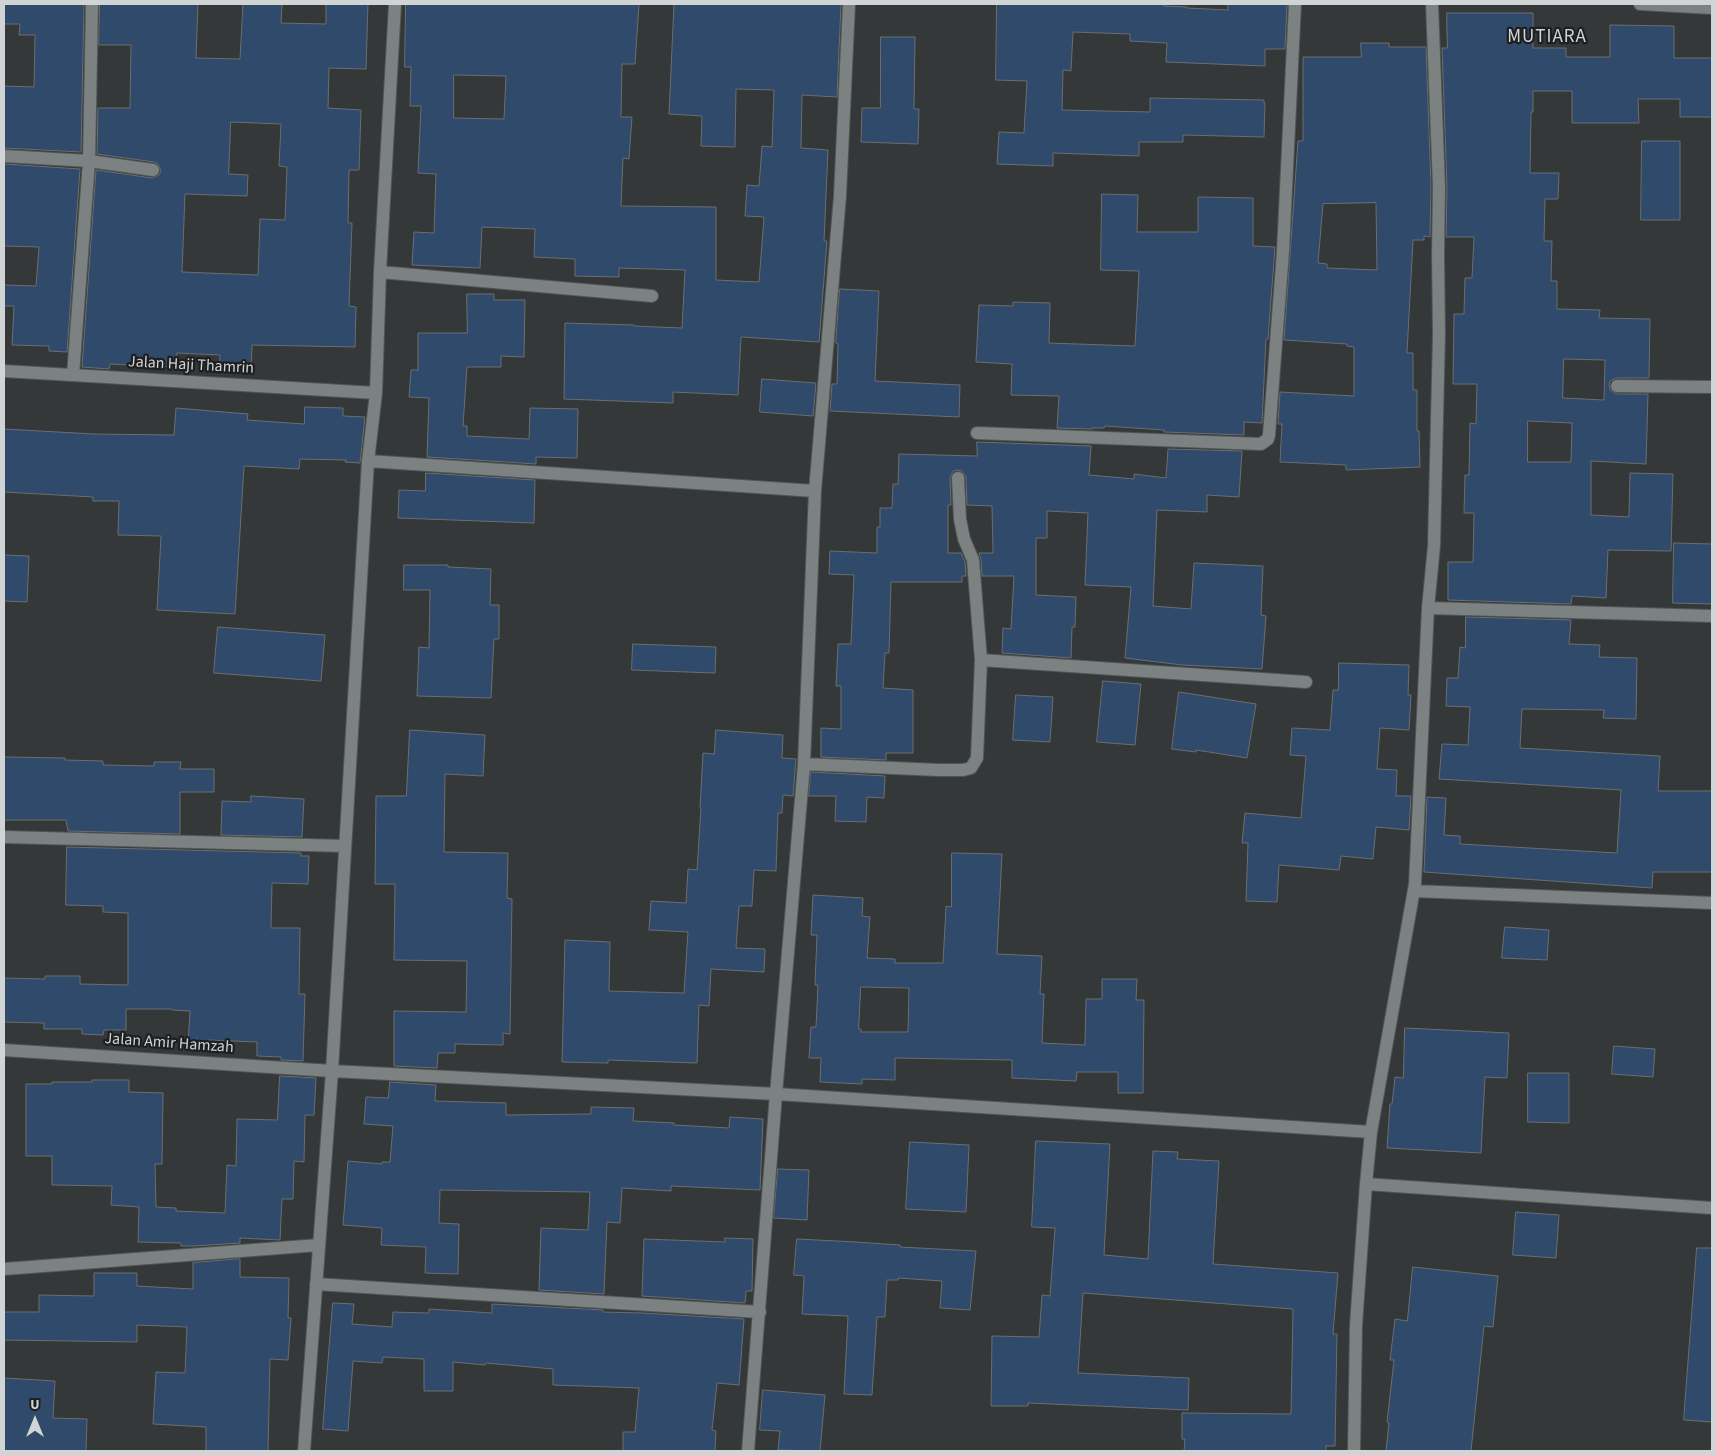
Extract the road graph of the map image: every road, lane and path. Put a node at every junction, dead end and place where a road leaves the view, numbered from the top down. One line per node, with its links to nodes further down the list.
1 (92, 4): 9 (street)
2 (395, 4): 11 (street)
3 (849, 4): 21 (street)
4 (1295, 4): 18 (street)
5 (1432, 4): 22 (street)
6 (1640, 4): 7 (street)
7 (1712, 8)
8 (4, 156): 9 (street)
9 (90, 161): 10 (street); 14 (street)
10 (153, 170)
11 (380, 272): 12 (street); 17 (street)
12 (652, 296)
13 (4, 371): 14 (street, Jalan Haji Thamrin)
14 (73, 375): 17 (street, Jalan Haji Thamrin)
15 (1617, 386): 16 (street)
16 (1712, 387)
17 (376, 393): 19 (street)
18 (978, 433)
19 (368, 461): 21 (street); 28 (street)
20 (958, 478): 24 (street)
21 (815, 491): 26 (street)
22 (1428, 608): 23 (street); 29 (street)
23 (1712, 616)
24 (981, 660): 25 (street); 26 (street)
25 (1306, 682)
26 (804, 764): 33 (street)
27 (4, 836): 28 (street)
28 (345, 846): 32 (street)
29 (1414, 891): 30 (street); 34 (street)
30 (1712, 903)
31 (4, 1050): 32 (street, Jalan Amir Hamzah)
32 (332, 1072): 33 (street, Jalan Amir Hamzah); 37 (street)
33 (776, 1094): 34 (street, Jalan Amir Hamzah); 40 (street)
34 (1371, 1132): 35 (street)
35 (1366, 1184): 36 (street); 43 (street)
36 (1712, 1208)
37 (319, 1245): 38 (street); 39 (street)
38 (4, 1269)
39 (316, 1284): 40 (street); 41 (street)
40 (760, 1312): 42 (street)
41 (304, 1451)
42 (748, 1451)
43 (1354, 1451)

